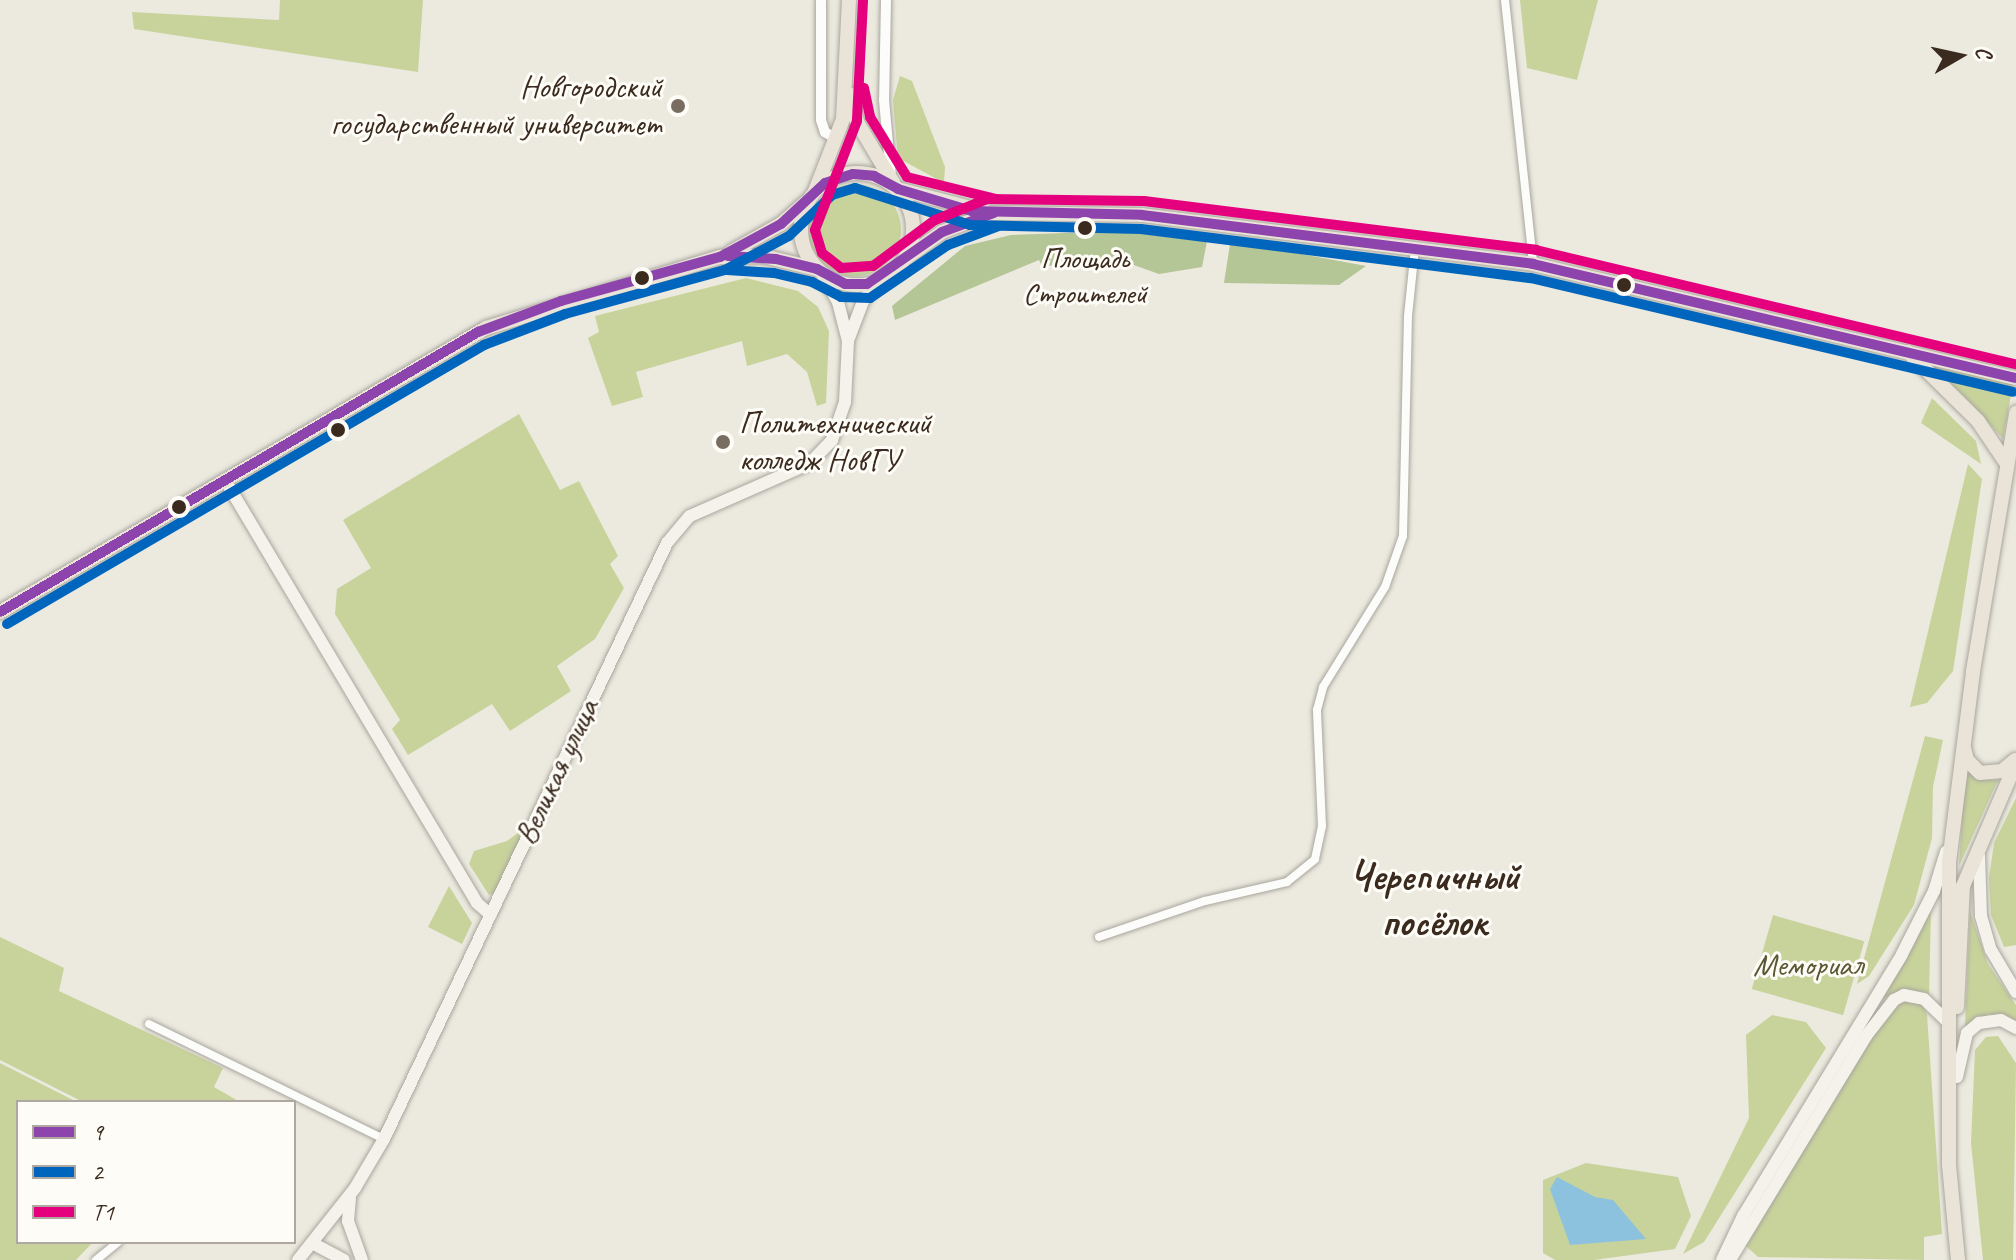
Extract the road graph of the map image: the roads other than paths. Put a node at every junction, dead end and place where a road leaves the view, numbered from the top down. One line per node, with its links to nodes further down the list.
1 (821, 0): 6 (street)
2 (849, 0): 5 (main road)
3 (886, 0): 7 (street)
4 (1505, 0): 13 (street)
5 (848, 75): 6 (main road); 7 (main road)
6 (836, 139): 8 (main road)
7 (894, 183): 8 (main road); 9 (main road); 12 (main road)
8 (811, 197): 11 (main road); 14 (main road)
9 (990, 213): 10 (main road); 12 (main road)
10 (1415, 248): 13 (main road); 30 (street)
11 (720, 257): 14 (main road); 23 (main road)
12 (902, 261): 15 (main road)
13 (1533, 264): 17 (main road)
14 (819, 271): 15 (main road); 16 (main road)
15 (879, 279): 16 (main road)
16 (848, 341): 29 (main road, Великая улица)
17 (1908, 352): 19 (main road); 22 (main road)
18 (2016, 367): 19 (main road)
19 (1994, 372): 20 (main road)
20 (2016, 378)
21 (2016, 413): 22 (main road)
22 (2005, 461): 25 (main road)
23 (225, 480): 24 (main road); 29 (main road)
24 (0, 612)
25 (1963, 739): 26 (main road); 27 (main road)
26 (2016, 761): 28 (main road)
27 (1951, 833): 32 (main road); 47 (main road)
28 (1981, 835): 31 (main road); 35 (main road)
29 (491, 915): 38 (main road, Великая улица)
30 (1099, 937)
31 (2016, 992)
32 (1948, 1022): 40 (main road); 48 (main road)
33 (149, 1024): 36 (street)
34 (2016, 1028): 35 (main road)
35 (1957, 1077): 40 (main road)
36 (292, 1094): 37 (street); 38 (street)
37 (286, 1100)
38 (384, 1139): 39 (main road, Великая улица)
39 (355, 1188): 41 (main road, Великая улица); 46 (main road)
40 (1960, 1237): 49 (main road); 50 (main road)
41 (312, 1243): 44 (main road, Великая улица); 45 (main road)
42 (116, 1244): 43 (street)
43 (96, 1260)
44 (298, 1260)
45 (344, 1260)
46 (362, 1260)
47 (1722, 1260)
48 (1730, 1260)
49 (1958, 1260)
50 (1967, 1260)

